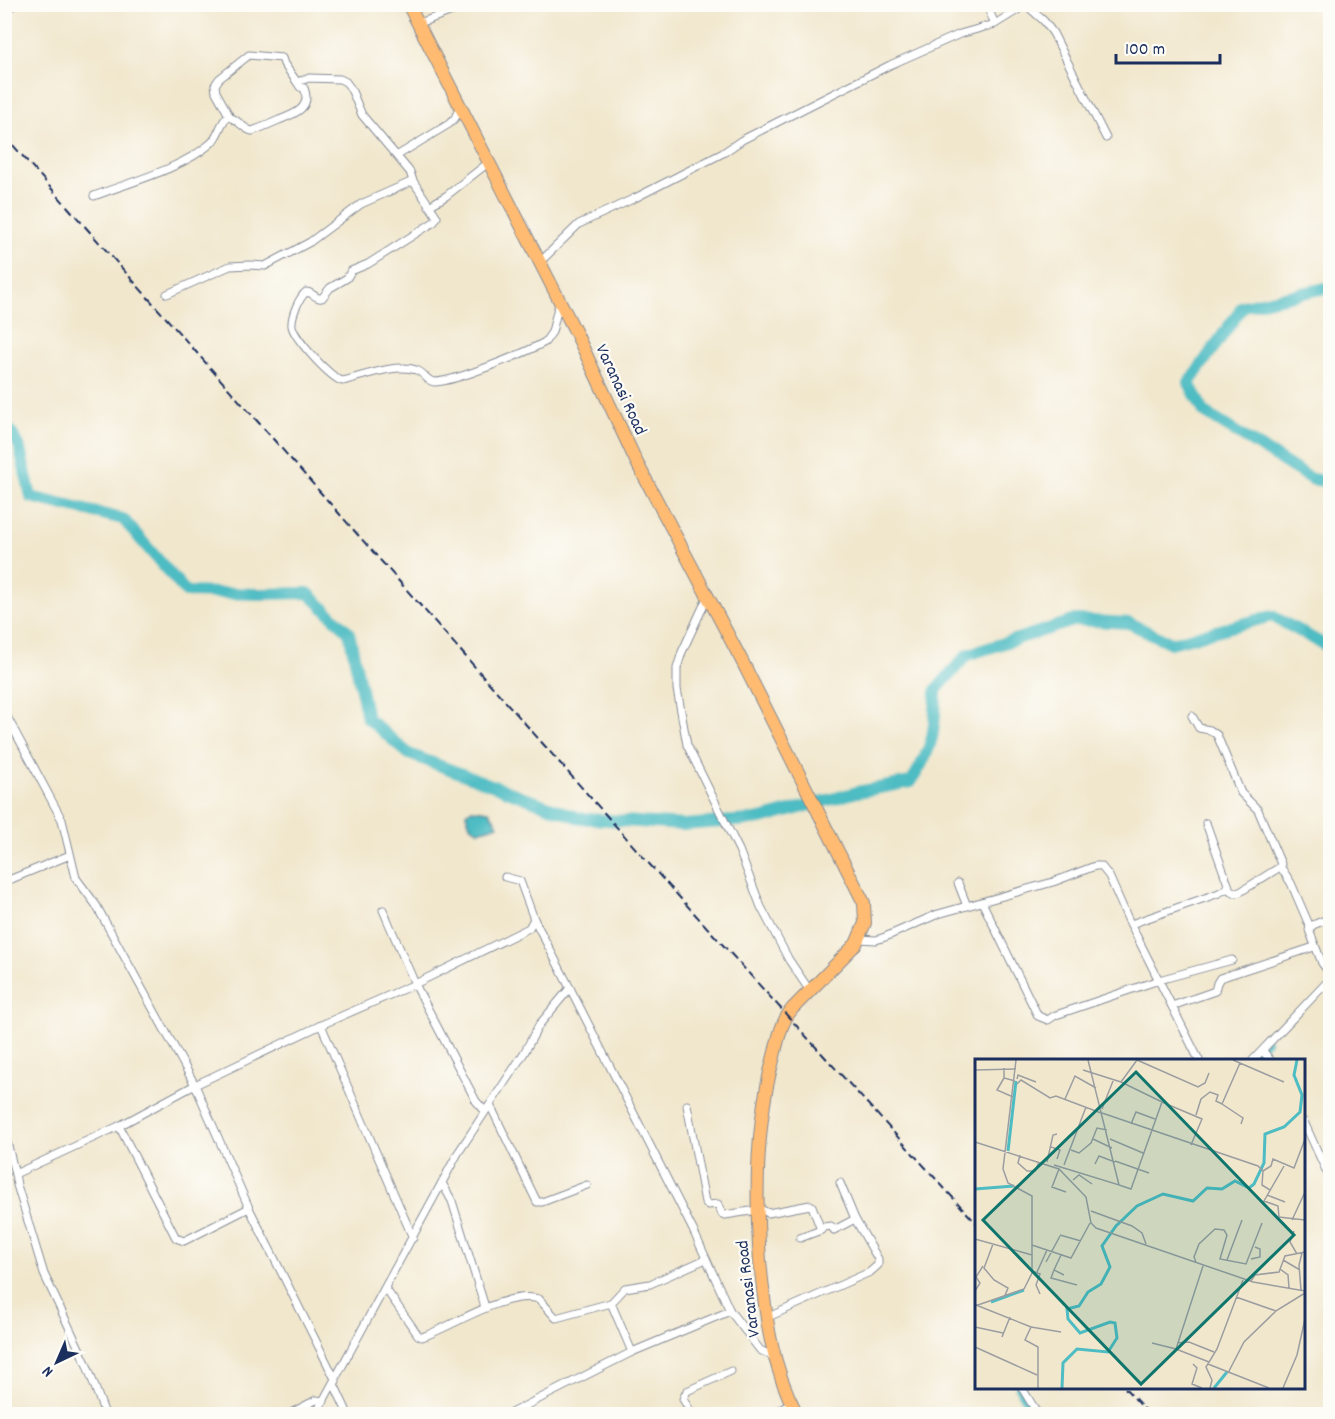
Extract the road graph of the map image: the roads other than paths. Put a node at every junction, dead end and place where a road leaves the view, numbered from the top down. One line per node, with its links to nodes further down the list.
1 (16, 4): 6 (street)
2 (408, 4): 7 (highway, Varanasi Road)
3 (471, 4): 7 (street)
4 (986, 4): 8 (street)
5 (1027, 5): 8 (street); 12 (street)
6 (4, 9)
7 (417, 24): 10 (highway, Varanasi Road)
8 (995, 24): 18 (street)
9 (297, 82): 11 (street); 11 (street); 13 (street)
10 (460, 107): 13 (street); 14 (highway, Varanasi Road)
11 (230, 117): 16 (street)
12 (1106, 138)
13 (398, 155): 15 (street)
14 (488, 163): 17 (street); 18 (highway, Varanasi Road)
15 (412, 181): 17 (street); 19 (street)
16 (94, 196)
17 (429, 206): 20 (street)
18 (539, 263): 20 (highway, Varanasi Road)
19 (167, 294)
20 (560, 300): 21 (highway, Varanasi Road)
21 (708, 596): 38 (highway, Varanasi Road); 45 (street)
22 (4, 711): 25 (street)
23 (1192, 716): 26 (street)
24 (1206, 823): 30 (street)
25 (70, 855): 28 (street); 52 (street)
26 (1280, 866): 30 (street); 37 (street)
27 (505, 877): 35 (street)
28 (4, 882)
29 (958, 883): 32 (street)
30 (1228, 889): 36 (street)
31 (982, 902): 32 (street); 36 (street); 42 (street)
32 (967, 906): 38 (street)
33 (383, 910): 43 (street)
34 (1330, 918): 37 (street)
35 (534, 919): 43 (street); 44 (street)
36 (1131, 924): 42 (street)
37 (1310, 927): 39 (street)
38 (860, 939): 45 (highway, Varanasi Road)
39 (1314, 947): 41 (street); 46 (street)
40 (1232, 960): 42 (street)
41 (1330, 975): 48 (street)
42 (1159, 980): 46 (street)
43 (415, 984): 47 (street); 54 (street)
44 (570, 988): 54 (street); 69 (street)
45 (810, 991): 64 (highway, Varanasi Road)
46 (1172, 1006): 49 (street)
47 (321, 1024): 52 (street); 67 (street)
48 (1263, 1051): 50 (street); 51 (street)
49 (1198, 1059)
50 (1254, 1059)
51 (1269, 1059)
52 (195, 1085): 56 (street); 63 (street)
53 (687, 1105): 64 (street)
54 (487, 1108): 60 (street); 62 (street)
55 (1305, 1124): 59 (street)
56 (119, 1126): 58 (street); 63 (street)
57 (4, 1130): 58 (street)
58 (15, 1174): 82 (street)
59 (1330, 1179)
60 (442, 1183): 67 (street); 72 (street)
61 (840, 1183): 65 (street)
62 (587, 1185)
63 (249, 1208): 78 (street)
64 (757, 1208): 66 (street); 74 (highway, Varanasi Road)
65 (855, 1219): 66 (street); 74 (street)
66 (821, 1230): 68 (street)
67 (412, 1238): 70 (street)
68 (800, 1238)
69 (705, 1259): 71 (street); 73 (street)
70 (385, 1288): 72 (street); 78 (street)
71 (611, 1303): 72 (street); 75 (street)
72 (485, 1307)
73 (730, 1311): 75 (street); 76 (street)
74 (766, 1318): 76 (highway, Varanasi Road)
75 (632, 1352): 86 (street)
76 (774, 1358): 81 (highway, Varanasi Road)
77 (731, 1371): 87 (street)
78 (335, 1382): 80 (street); 85 (street)
79 (1023, 1389): 89 (street)
80 (324, 1401): 83 (street); 84 (street)
81 (794, 1409): 88 (street)
82 (105, 1414)
83 (289, 1414)
84 (316, 1414)
85 (348, 1414)
86 (509, 1414)
87 (692, 1414)
88 (772, 1414)
89 (1038, 1414)

